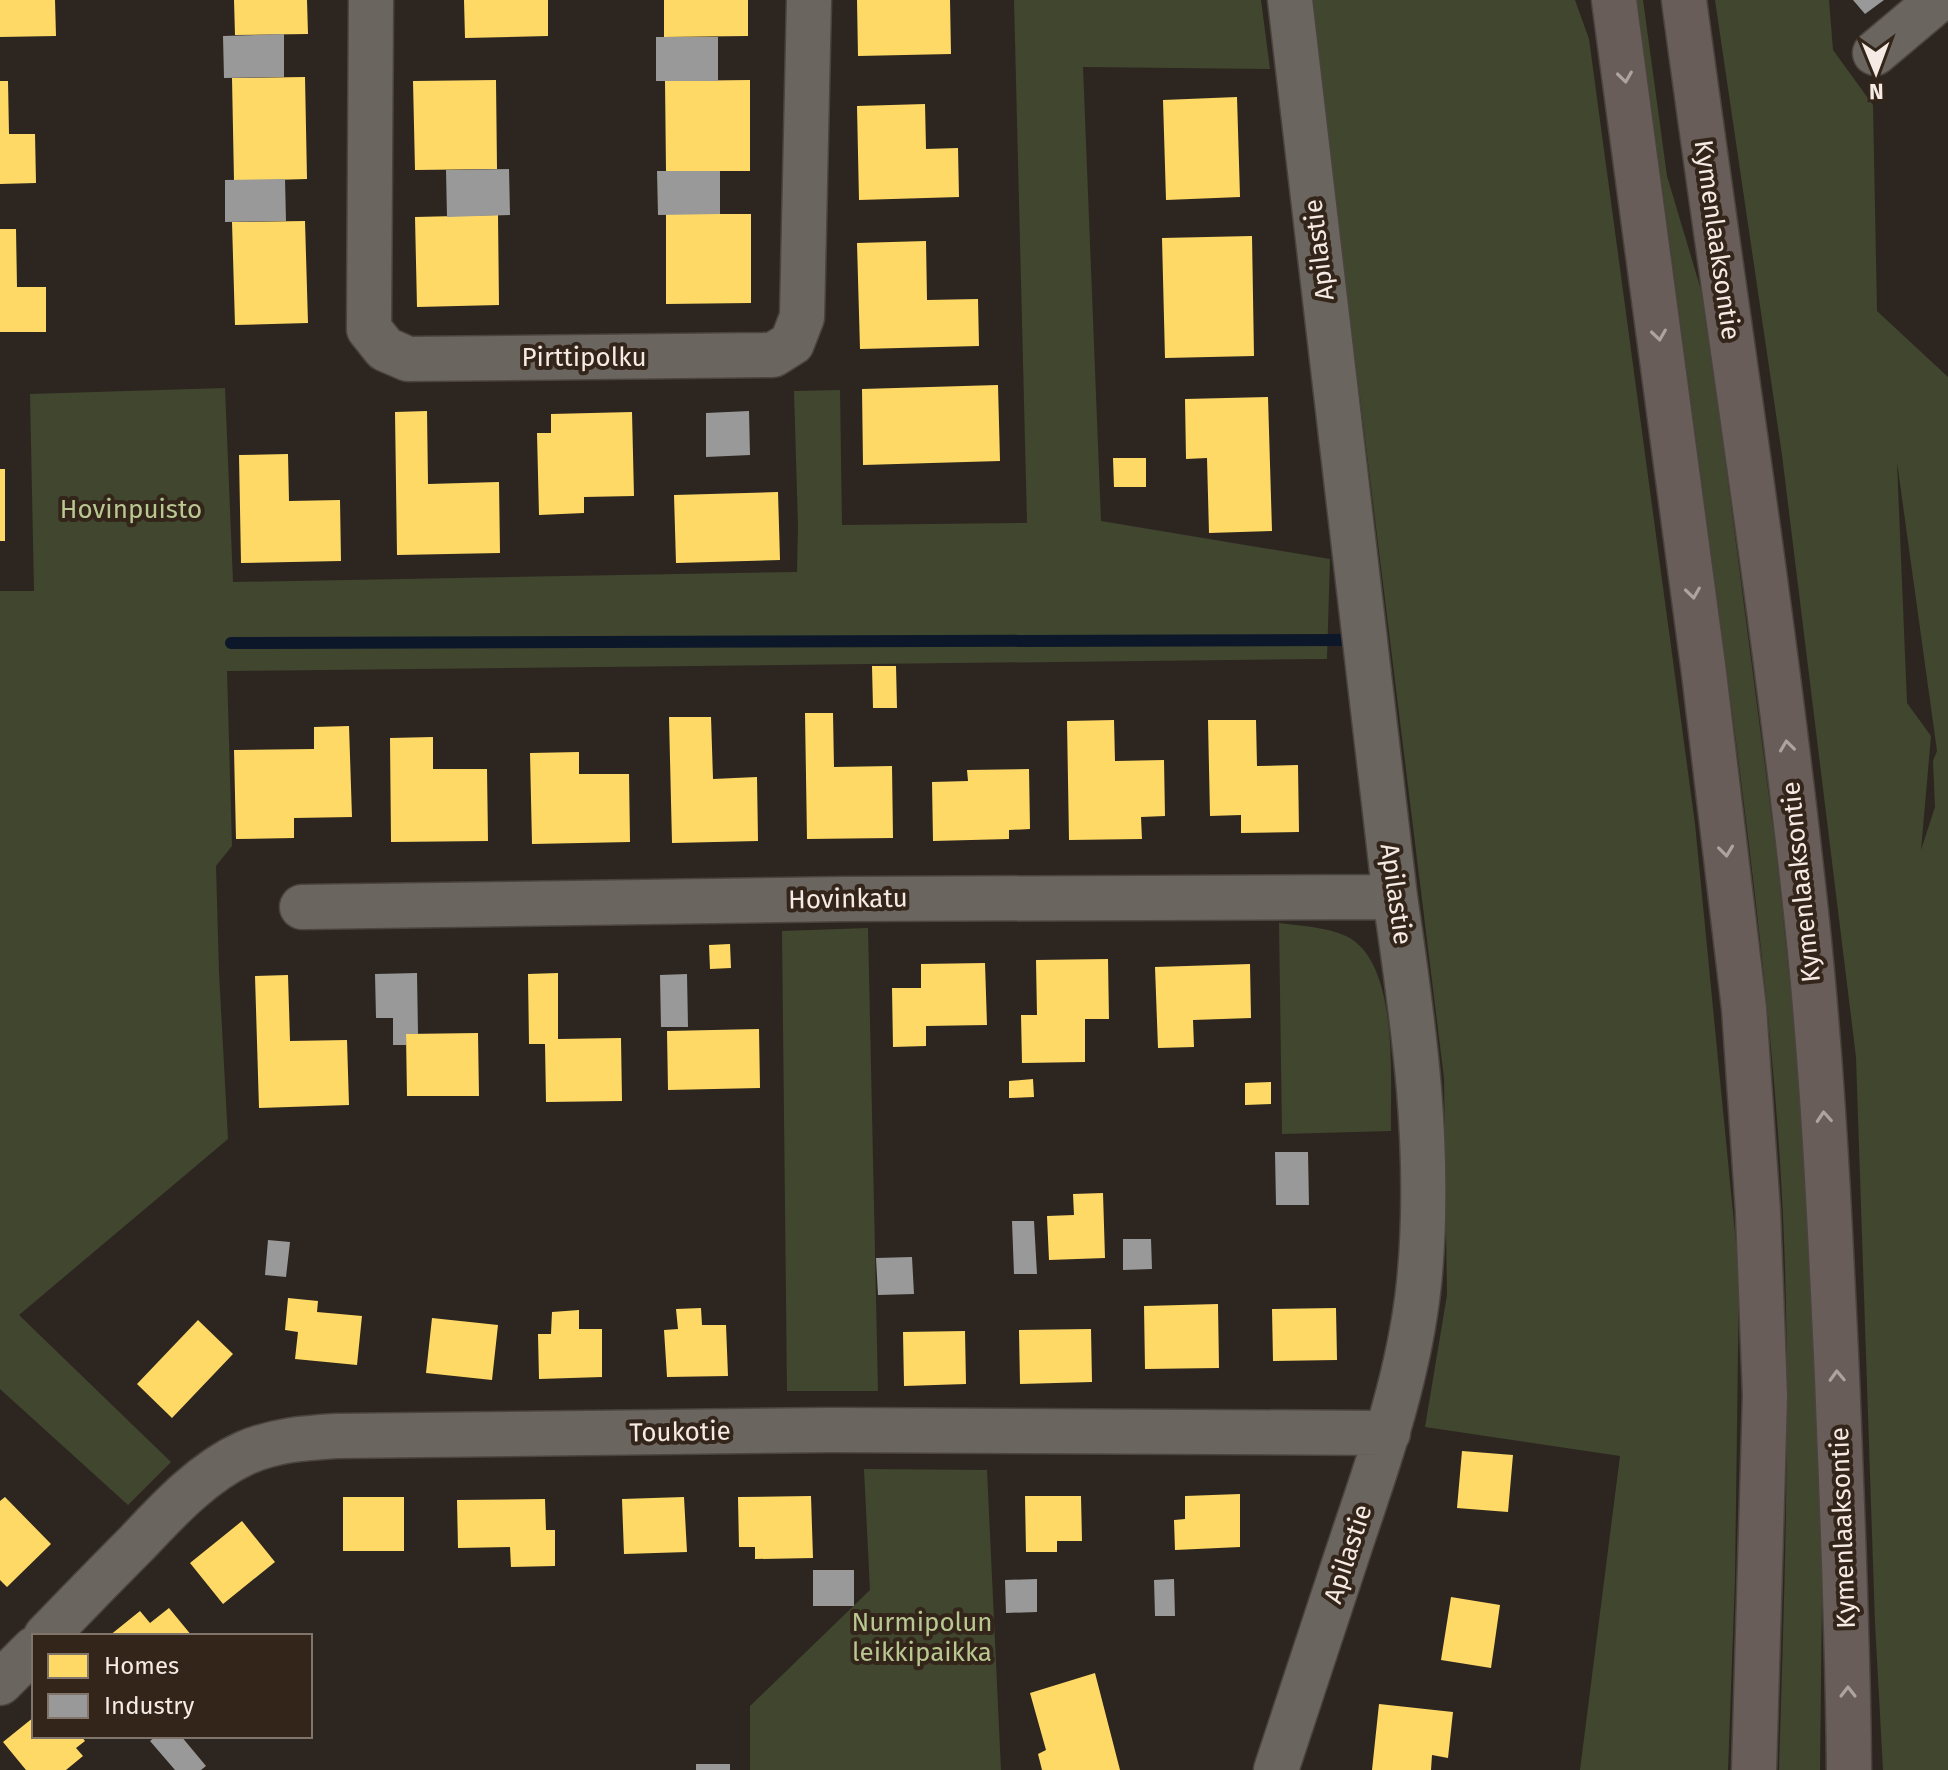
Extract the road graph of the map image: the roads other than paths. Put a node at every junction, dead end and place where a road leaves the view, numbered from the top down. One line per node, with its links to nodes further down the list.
1 (371, 0): 2 (street, Pirttipolku)
2 (809, 0)
3 (1290, 0): 8 (street, Apilastie)
4 (1614, 0): 15 (main road, one-way to 15)
5 (1684, 0): 16 (main road, Kymenlaaksontie, one-way to 5)
6 (1938, 0): 7 (street)
7 (1875, 53)
8 (1395, 897): 9 (street, Hovinkatu); 10 (street, Apilastie)
9 (302, 907)
10 (1388, 1433): 11 (street, Toukotie); 14 (street, Apilastie)
11 (48, 1634)
12 (32, 1651): 13 (street)
13 (0, 1683)
14 (1276, 1770)
15 (1754, 1770)
16 (1849, 1770)

